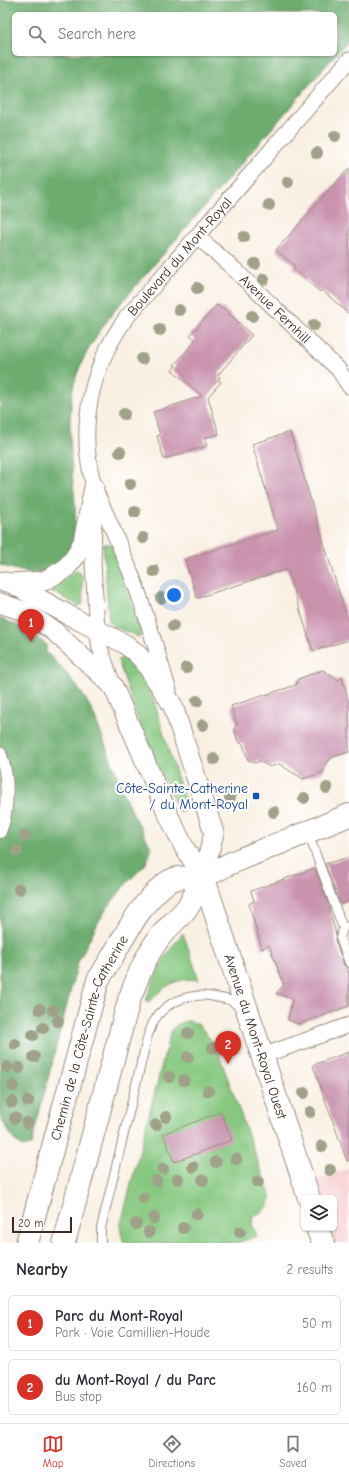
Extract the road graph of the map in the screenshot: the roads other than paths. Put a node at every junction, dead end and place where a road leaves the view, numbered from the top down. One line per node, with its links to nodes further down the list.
1 (349, 60): 2 (street, Boulevard du Mont-Royal)
2 (197, 236): 3 (street, Avenue Fernhill); 4 (street, Boulevard du Mont-Royal)
3 (349, 386)
4 (94, 487): 5 (street); 7 (street, Boulevard du Mont-Royal); 9 (street, Boulevard du Mont-Royal)
5 (6, 582): 7 (street)
6 (0, 603): 8 (street)
7 (97, 630): 8 (street, Boulevard du Mont-Royal); 9 (street, Boulevard du Mont-Royal)
8 (113, 686): 14 (street, Boulevard du Mont-Royal)
9 (173, 706): 14 (street, Boulevard du Mont-Royal)
10 (0, 753): 12 (street)
11 (349, 815): 13 (main road, Chemin de la Côte-Sainte-Catherine)
12 (0, 832)
13 (308, 832): 14 (main road, Chemin de la Côte-Sainte-Catherine); 15 (lane)
14 (203, 876): 17 (main road, Avenue du Mont-Royal Ouest); 22 (main road, Chemin de la Côte-Sainte-Catherine); 23 (main road, Chemin de la Côte-Sainte-Catherine)
15 (346, 927): 16 (lane)
16 (349, 963)
17 (250, 1019): 19 (main road, Avenue du Mont-Royal Ouest); 24 (lane)
18 (349, 1025): 19 (street)
19 (262, 1056): 20 (main road, Avenue du Mont-Royal Ouest)
20 (308, 1195)
21 (318, 1231): 25 (main road)
22 (27, 1243)
23 (64, 1243)
24 (101, 1243)
25 (323, 1243)

